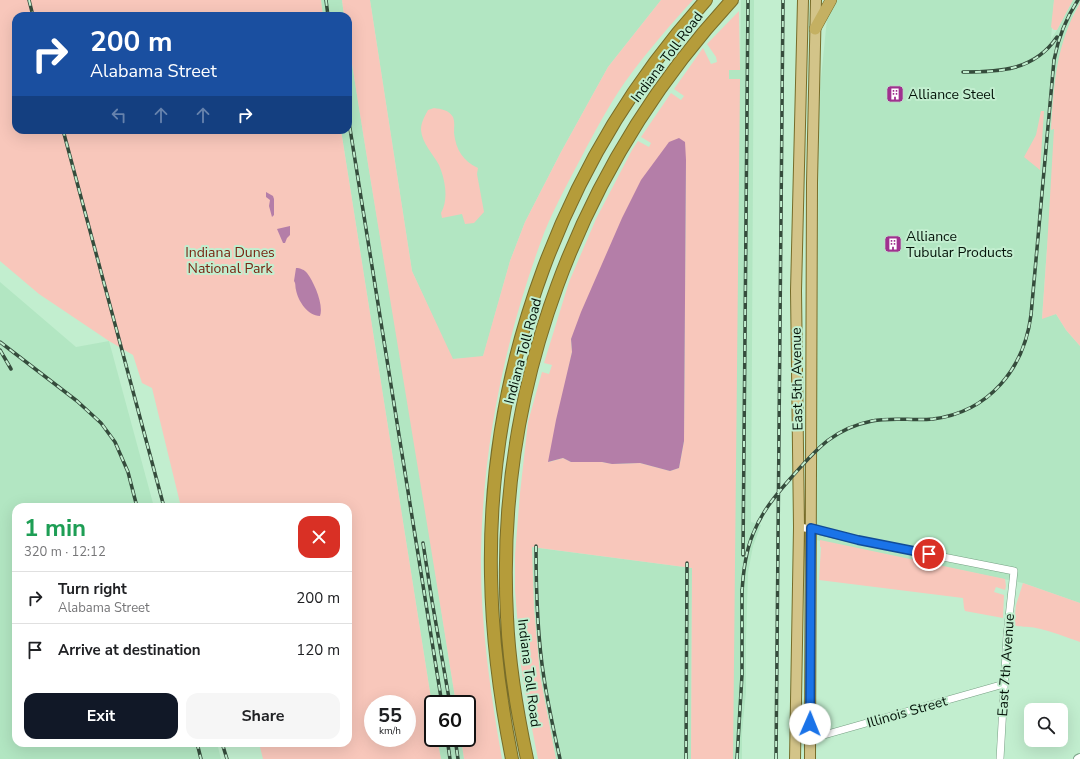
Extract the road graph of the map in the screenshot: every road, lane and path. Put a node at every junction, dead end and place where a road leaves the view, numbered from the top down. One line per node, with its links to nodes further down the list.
1 (706, 0): 11 (highway, Indiana Toll Road)
2 (732, 0): 12 (highway, Indiana Toll Road)
3 (802, 0): 7 (main road, East 5th Avenue)
4 (816, 0): 6 (main road, East 5th Avenue)
5 (831, 0): 6 (highway)
6 (815, 29): 8 (main road, East 5th Avenue)
7 (799, 527): 8 (street); 13 (main road, East 5th Avenue)
8 (811, 528): 9 (street, East 7th Avenue); 10 (main road, East 5th Avenue)
9 (1004, 684): 10 (street, Illinois Street); 15 (street, East 7th Avenue)
10 (810, 739): 14 (main road, East 5th Avenue)
11 (512, 759)
12 (527, 759)
13 (795, 759)
14 (810, 759)
15 (1000, 759)

